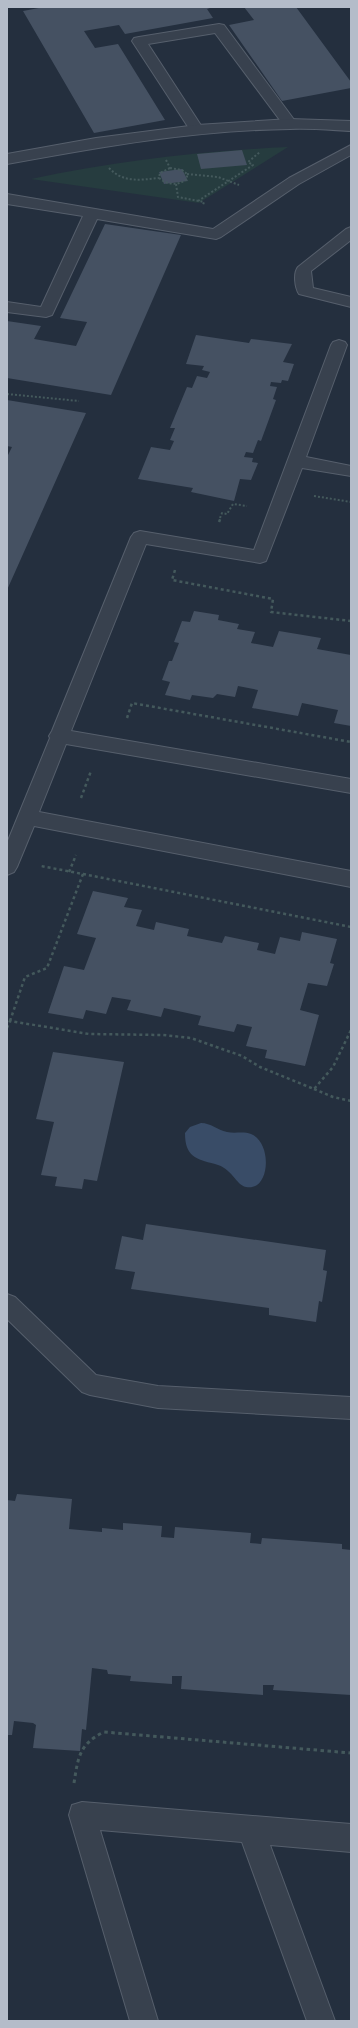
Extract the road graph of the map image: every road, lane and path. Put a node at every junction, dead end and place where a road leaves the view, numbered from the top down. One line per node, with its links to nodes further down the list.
1 (290, 124): 2 (street); 3 (street); 3 (lane)
2 (351, 126)
3 (197, 130): 4 (street)
4 (96, 143): 7 (street); 9 (path)
5 (263, 149): 10 (path)
6 (351, 149): 12 (lane)
7 (7, 159)
8 (187, 174): 9 (path); 9 (path); 10 (path)
9 (159, 178)
10 (228, 180): 12 (path); 13 (path)
11 (7, 199): 14 (lane)
12 (267, 200): 14 (lane)
13 (198, 201)
14 (92, 213): 17 (lane)
15 (351, 232): 16 (lane)
16 (351, 302)
17 (7, 307)
18 (339, 345): 21 (lane)
19 (7, 394): 20 (path)
20 (79, 401)
21 (296, 461): 22 (lane); 23 (lane)
22 (351, 471)
23 (58, 736): 24 (lane); 25 (lane)
24 (351, 786)
25 (27, 817): 27 (lane); 29 (lane)
26 (35, 865): 28 (path)
27 (7, 867)
28 (83, 874): 30 (path); 31 (path)
29 (351, 879)
30 (351, 927)
31 (10, 1021): 32 (path); 34 (path)
32 (7, 1028)
33 (351, 1030): 34 (path)
34 (314, 1089): 35 (path)
35 (351, 1101)
36 (7, 1304): 37 (lane)
37 (351, 1408)
38 (351, 1753): 39 (path)
39 (82, 1815): 40 (lane); 42 (lane)
40 (251, 1830): 41 (lane); 43 (lane)
41 (351, 1838)
42 (144, 2021)
43 (321, 2021)

